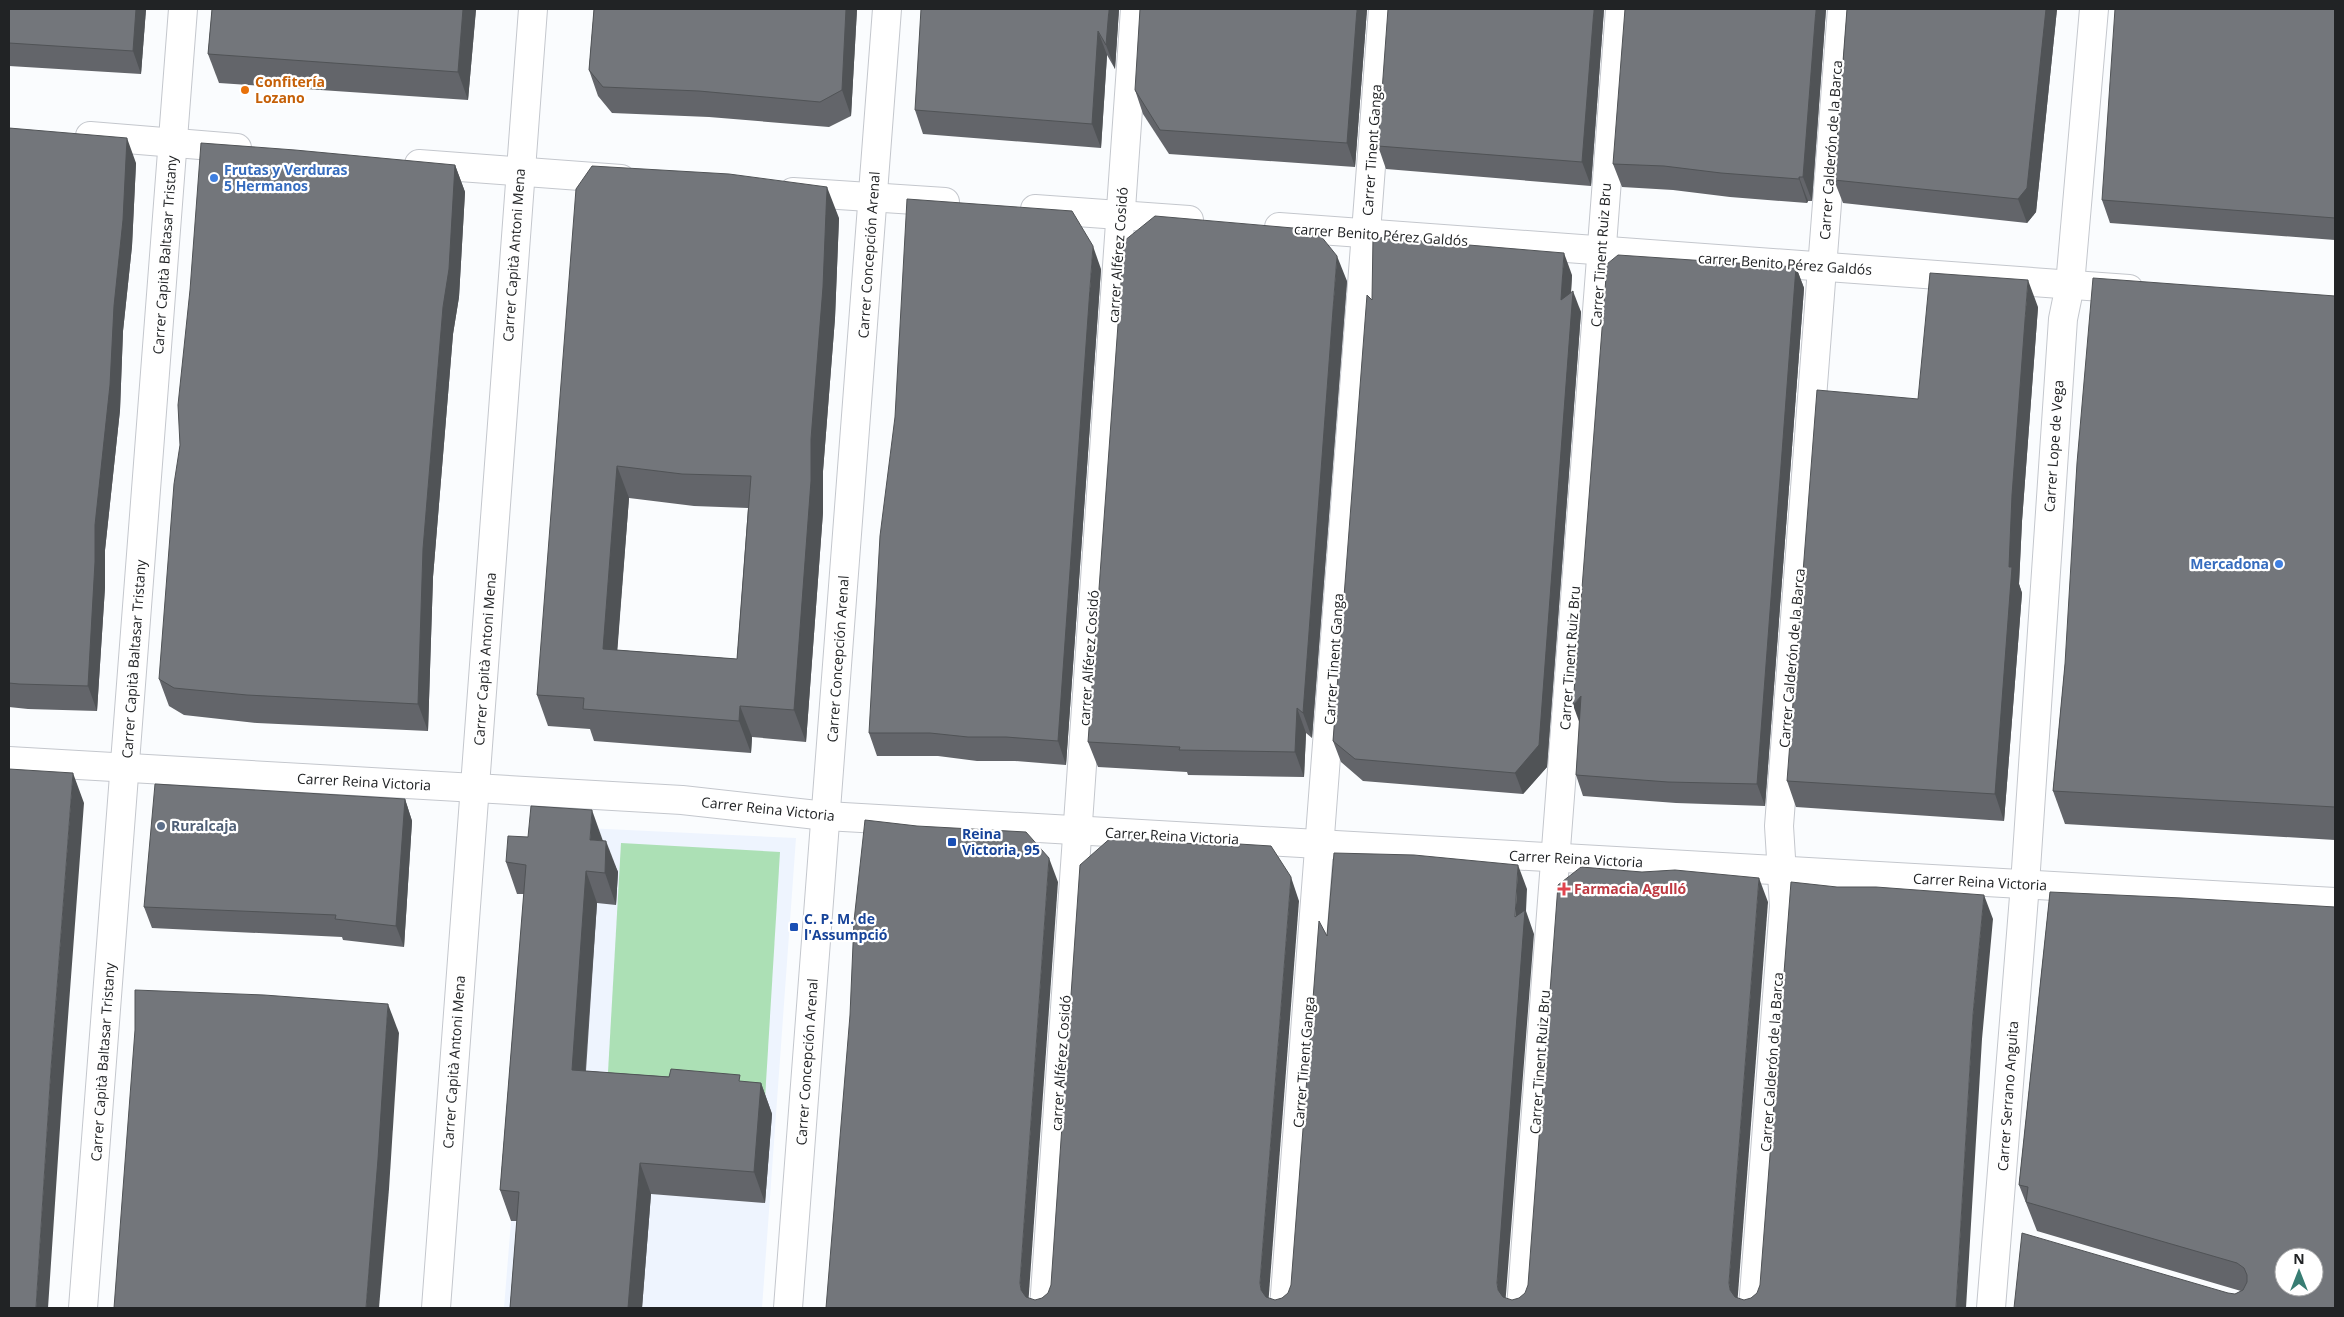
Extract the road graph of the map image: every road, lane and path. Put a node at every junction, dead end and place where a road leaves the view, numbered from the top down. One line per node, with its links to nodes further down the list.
1 (183, 9): 10 (street, Carrer Capità Baltasar Tristany)
2 (533, 9): 13 (street, Carrer Capità Antoni Mena)
3 (887, 9): 16 (street, Carrer Concepción Arenal)
4 (1135, 9): 19 (street, carrer Alférez Cosidó)
5 (1383, 9): 22 (street, Carrer Tinent Ganga)
6 (1620, 9): 23 (street, Carrer Tinent Ruiz Bru)
7 (1842, 9): 24 (street, Carrer Calderón de la Barca)
8 (2094, 9): 25 (street, Carrer Lope de Vega)
9 (67, 134): 10 (street)
10 (173, 143): 11 (street); 28 (street, Carrer Capità Baltasar Tristany)
11 (262, 150)
12 (392, 161): 13 (street)
13 (520, 172): 14 (street); 29 (street, Carrer Capità Antoni Mena)
14 (648, 181)
15 (766, 190): 16 (street)
16 (874, 197): 17 (street); 30 (street, Carrer Concepción Arenal)
17 (973, 204)
18 (1012, 207): 19 (street)
19 (1122, 215): 20 (street); 31 (street, carrer Alférez Cosidó)
20 (1210, 222)
21 (1259, 226): 22 (street, carrer Benito Pérez Galdós)
22 (1367, 234): 23 (street, carrer Benito Pérez Galdós); 32 (street, Carrer Tinent Ganga)
23 (1602, 250): 24 (street, carrer Benito Pérez Galdós); 33 (street, Carrer Tinent Ruiz Bru)
24 (1823, 267): 25 (street, carrer Benito Pérez Galdós); 34 (street, Carrer Calderón de la Barca)
25 (2070, 285): 26 (street, carrer Benito Pérez Galdós); 35 (street, Carrer Lope de Vega)
26 (2156, 291)
27 (9, 761): 28 (street, Carrer Reina Victoria)
28 (126, 768): 29 (street, Carrer Reina Victoria); 39 (street, Carrer Capità Baltasar Tristany)
29 (475, 788): 30 (street, Carrer Reina Victoria); 40 (street, Carrer Capità Antoni Mena)
30 (826, 816): 31 (street, Carrer Reina Victoria); 41 (street, Carrer Concepción Arenal)
31 (1078, 830): 32 (street, Carrer Reina Victoria); 42 (street, carrer Alférez Cosidó)
32 (1321, 844): 33 (street, Carrer Reina Victoria); 43 (street, Carrer Tinent Ganga)
33 (1556, 858): 34 (street, Carrer Reina Victoria); 44 (street, Carrer Tinent Ruiz Bru)
34 (1781, 870): 35 (street, Carrer Reina Victoria); 45 (street, Carrer Calderón de la Barca)
35 (2025, 884): 36 (street, Carrer Reina Victoria); 37 (street, Carrer Serrano Anguita)
36 (2335, 902)
37 (1997, 1236): 38 (street); 46 (street, Carrer Serrano Anguita)
38 (2026, 1245)
39 (83, 1308)
40 (436, 1308)
41 (788, 1308)
42 (1044, 1308)
43 (1284, 1308)
44 (1521, 1308)
45 (1753, 1308)
46 (1992, 1308)

